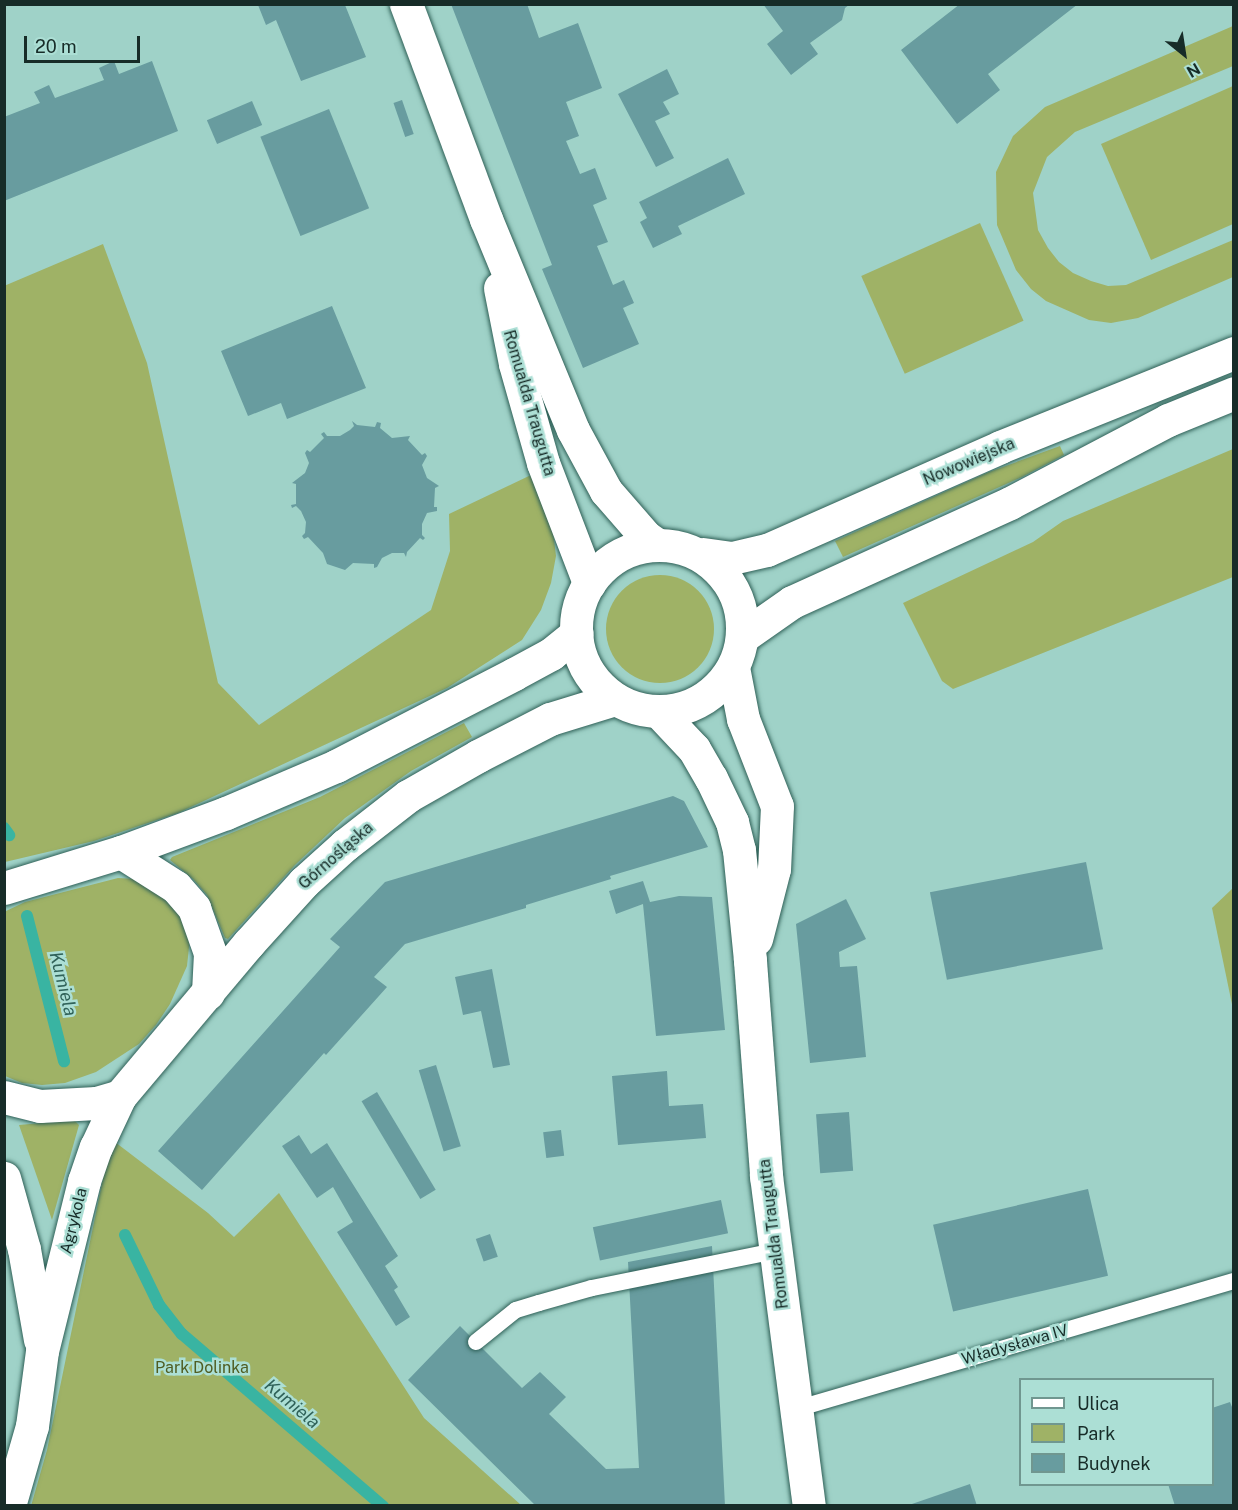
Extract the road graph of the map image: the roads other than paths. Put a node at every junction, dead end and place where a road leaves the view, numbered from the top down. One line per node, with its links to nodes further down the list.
1 (406, 4): 2 (street, Romualda Traugutta)
2 (486, 219): 5 (street, Romualda Traugutta); 7 (street, Romualda Traugutta)
3 (1233, 353): 6 (street, Nowowiejska)
4 (1233, 393): 9 (street)
5 (656, 544): 6 (street); 7 (street)
6 (703, 554): 9 (street)
7 (589, 583): 8 (street)
8 (577, 633): 10 (street); 12 (street)
9 (738, 652): 11 (street); 14 (street, Romualda Traugutta)
10 (615, 699): 11 (street); 15 (street, Górnośląska)
11 (659, 712): 14 (street, Romualda Traugutta)
12 (122, 852): 13 (street); 15 (street)
13 (5, 888)
14 (750, 961): 19 (street, Romualda Traugutta)
15 (208, 993): 16 (street, Górnośląska)
16 (120, 1096): 17 (street); 22 (street, Agrykola)
17 (4, 1097)
18 (4, 1178): 22 (street, Agrykola)
19 (776, 1251): 21 (lane); 23 (street, Romualda Traugutta)
20 (1233, 1281): 23 (lane, Władysława IV)
21 (476, 1342)
22 (42, 1351): 24 (street, Agrykola)
23 (796, 1409): 25 (street, Romualda Traugutta)
24 (9, 1506)
25 (809, 1506)

